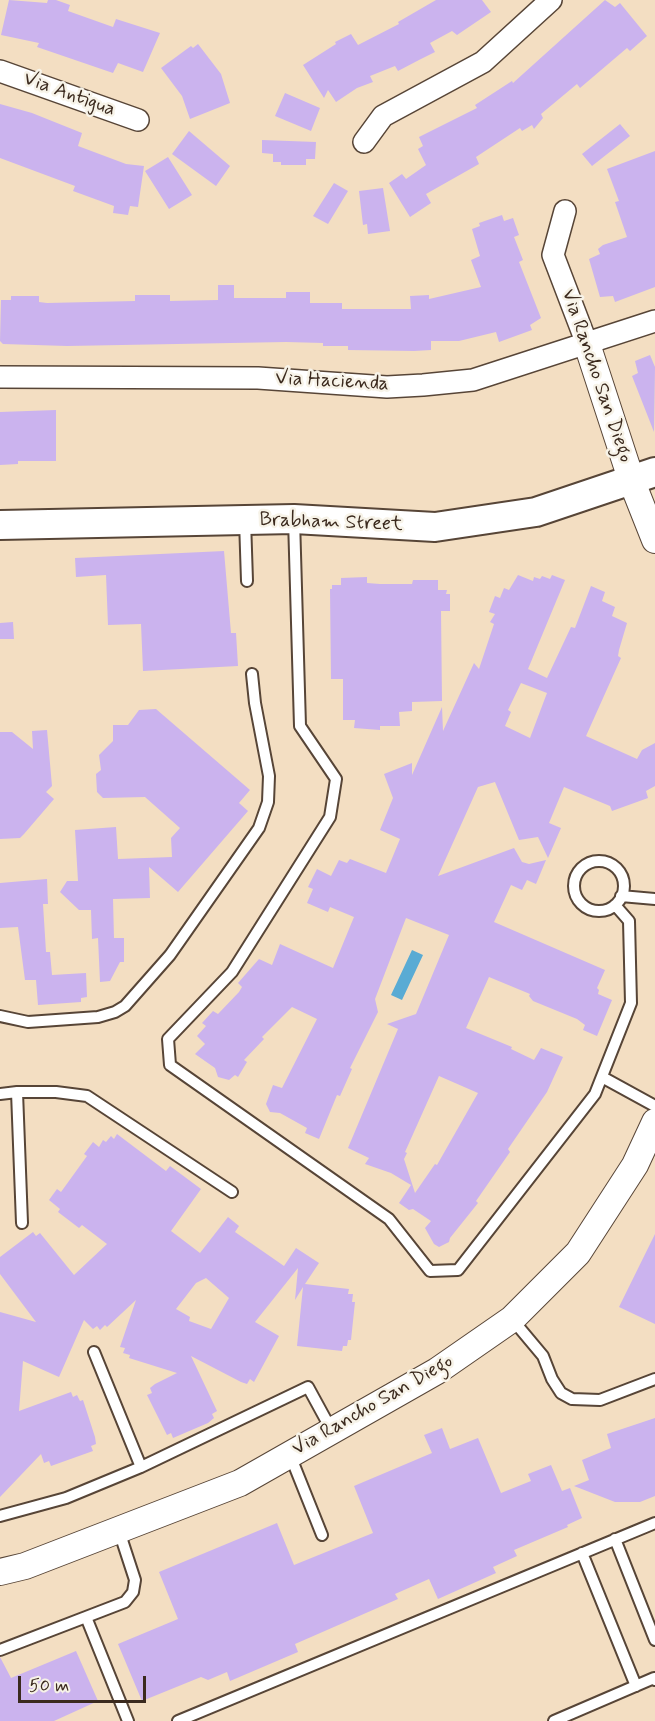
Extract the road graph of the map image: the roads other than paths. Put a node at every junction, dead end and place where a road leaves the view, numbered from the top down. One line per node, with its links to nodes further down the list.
1 (551, 0): 4 (street)
2 (0, 71): 3 (street, Via Antigua)
3 (138, 120)
4 (364, 142)
5 (565, 212): 7 (street, Via Rancho San Diego)
6 (655, 321): 7 (street, Via Hacienda)
7 (587, 344): 8 (street, Via Hacienda); 9 (street, Via Rancho San Diego)
8 (0, 377)
9 (644, 477): 10 (main road, Brabham Street); 13 (street, Via Rancho San Diego)
10 (294, 519): 11 (main road, Brabham Street); 19 (lane)
11 (245, 520): 12 (main road, Brabham Street); 14 (lane)
12 (0, 525)
13 (655, 540)
14 (247, 581)
15 (252, 674): 18 (lane)
16 (655, 899): 17 (lane)
17 (618, 900): 17 (lane); 19 (lane)
18 (0, 1016)
19 (602, 1077): 22 (lane)
20 (17, 1092): 21 (lane); 24 (lane); 25 (lane)
21 (0, 1094)
22 (655, 1106)
23 (655, 1122): 26 (street, Via Rancho San Diego)
24 (232, 1192)
25 (22, 1223)
26 (512, 1318): 28 (lane); 29 (street, Via Rancho San Diego)
27 (94, 1352): 31 (lane)
28 (655, 1379)
29 (332, 1431): 30 (street, Via Rancho San Diego); 31 (lane)
30 (290, 1455): 34 (street, Via Rancho San Diego); 35 (lane)
31 (141, 1467): 32 (lane)
32 (0, 1516)
33 (655, 1523): 36 (lane)
34 (119, 1531): 38 (street, Via Rancho San Diego); 39 (lane)
35 (322, 1535)
36 (615, 1539): 37 (lane); 40 (lane)
37 (582, 1553): 43 (lane); 45 (lane)
38 (0, 1572)
39 (86, 1617): 41 (lane); 44 (lane)
40 (655, 1640)
41 (0, 1650)
42 (655, 1679): 43 (lane)
43 (636, 1686): 46 (lane)
44 (128, 1721)
45 (178, 1721)
46 (554, 1721)

